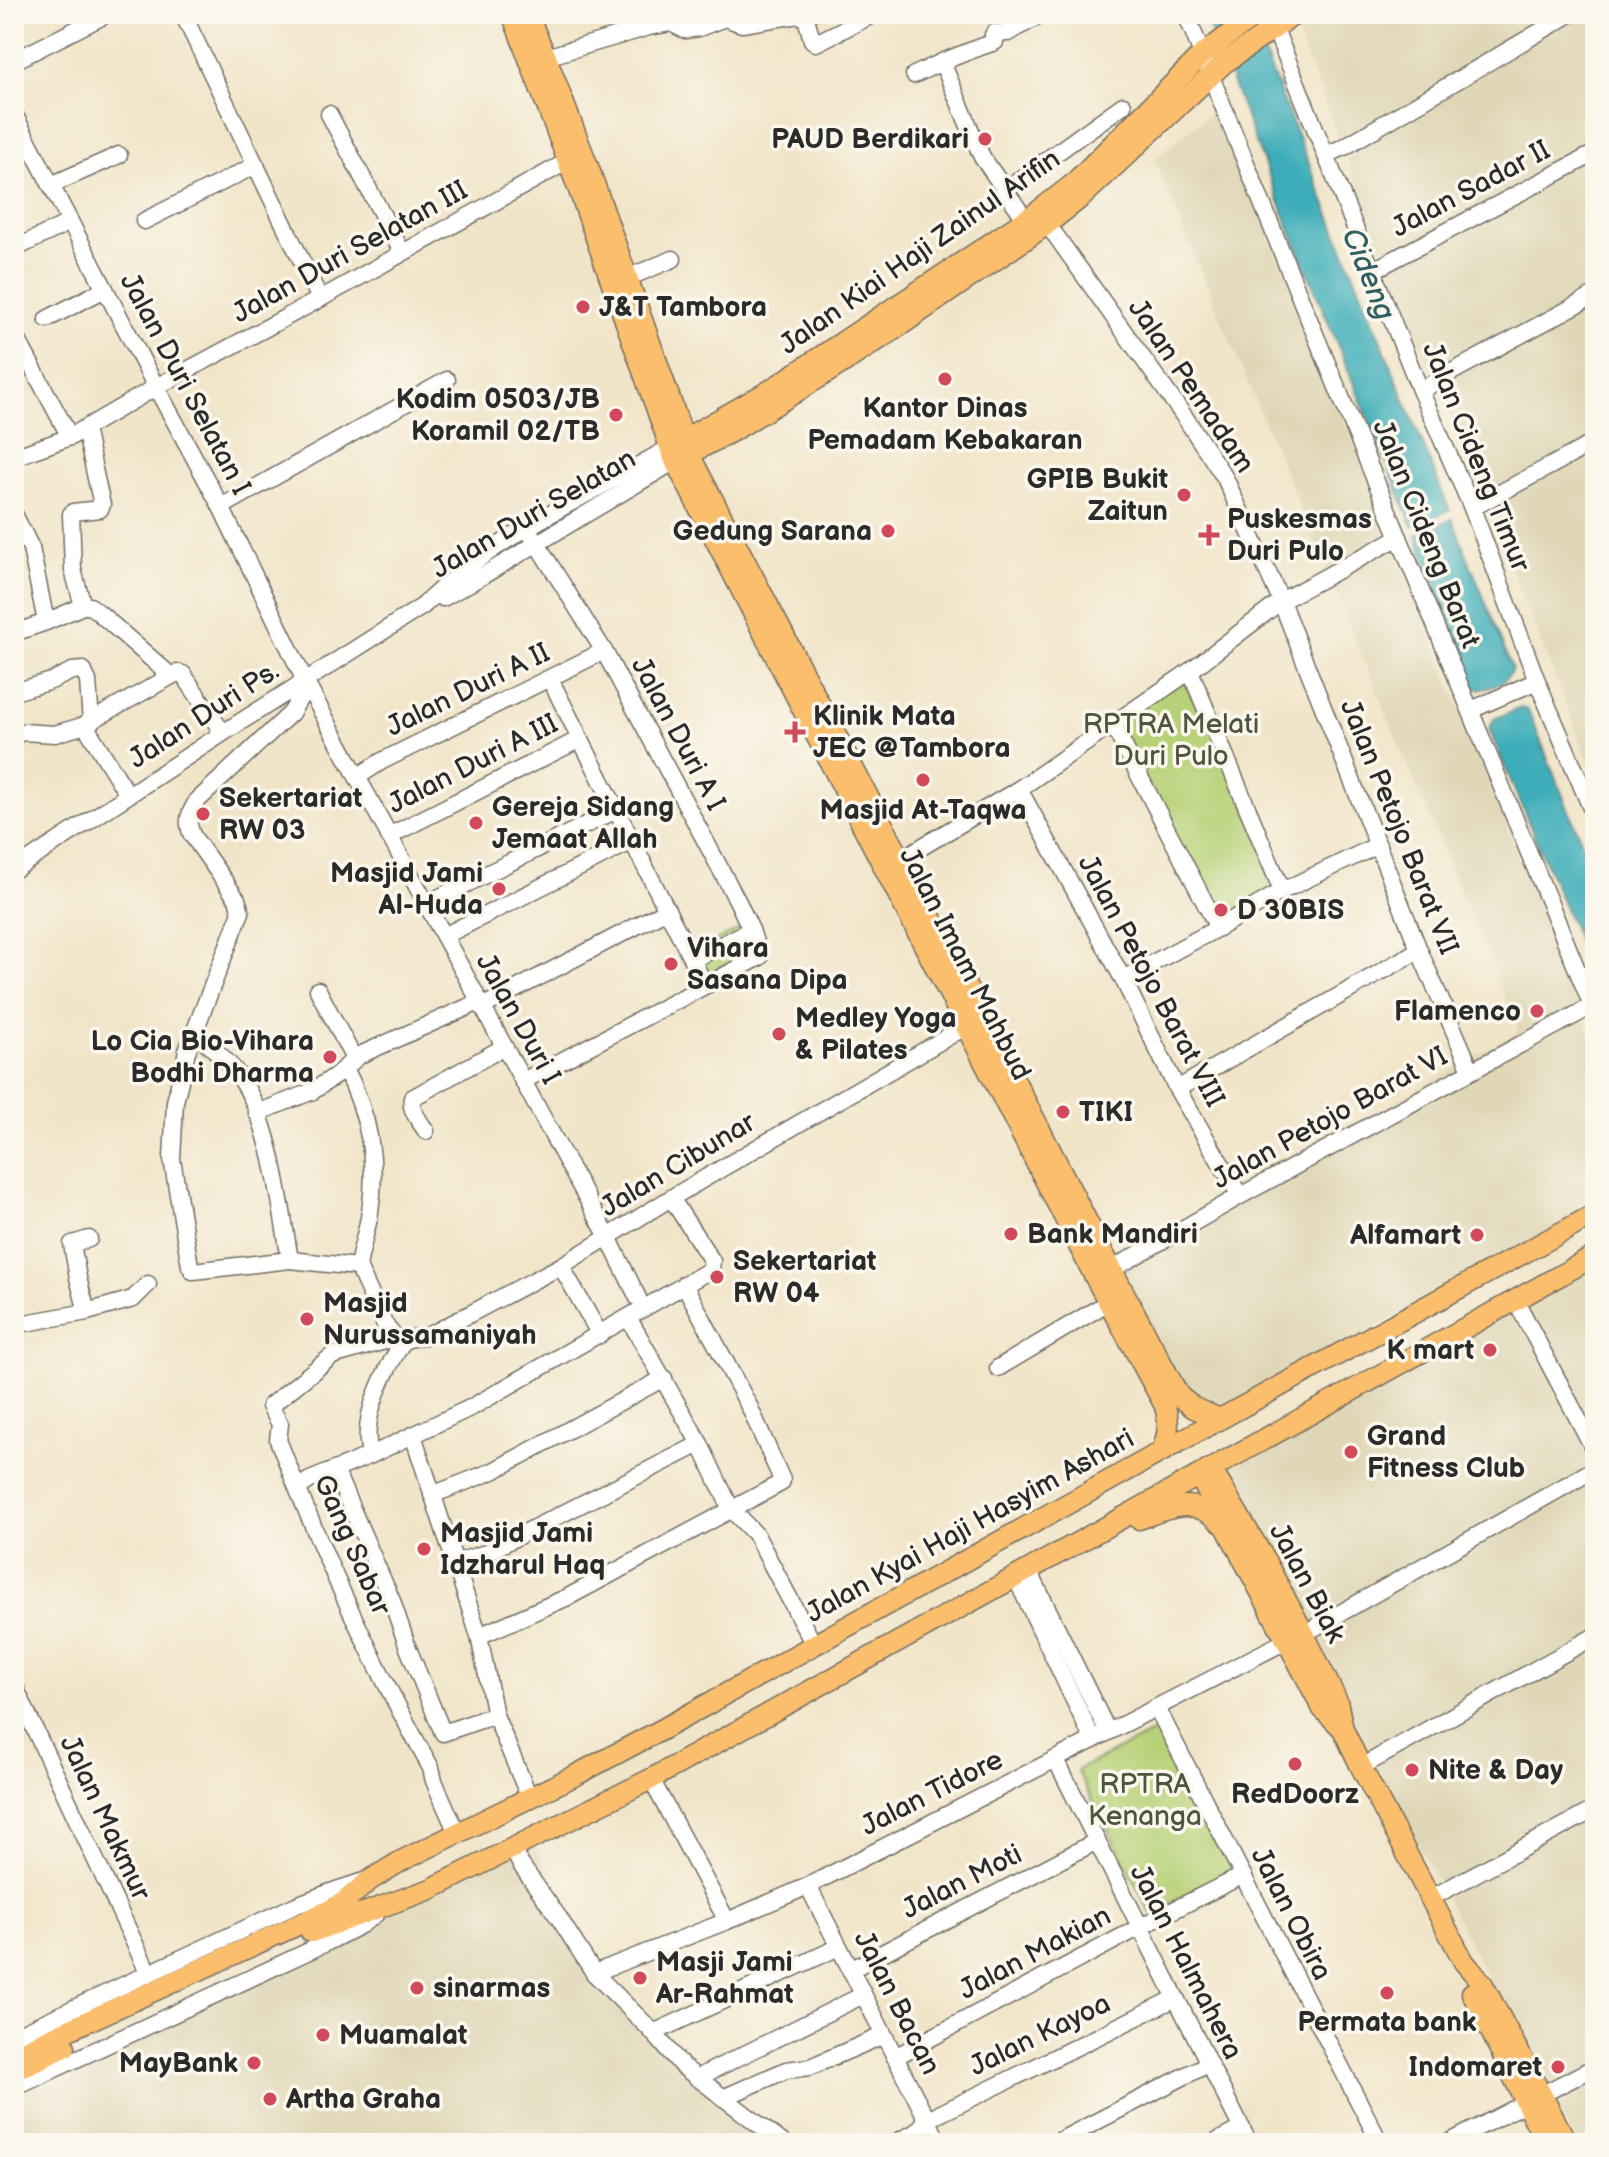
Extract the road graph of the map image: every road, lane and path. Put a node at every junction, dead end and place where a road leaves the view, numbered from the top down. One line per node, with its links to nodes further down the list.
1 (107, 14): 14 (street)
2 (183, 14): 25 (street)
3 (512, 14): 19 (main road)
4 (527, 14): 12 (main road)
5 (874, 14): 12 (street)
6 (1042, 14): 15 (street)
7 (1186, 14): 13 (street, Jalan Cideng Barat)
8 (1257, 14): 13 (main road, Jalan Kiai Haji Zainul Arifin)
9 (1295, 14): 11 (main road, Jalan Kiai Haji Zainul Arifin)
10 (1570, 14): 23 (street)
11 (1271, 25): 13 (main road, Jalan Kiai Haji Zainul Arifin); 23 (street, Jalan Cideng Timur)
12 (546, 57): 19 (main road)
13 (1213, 58): 20 (main road, Jalan Kiai Haji Zainul Arifin); 28 (main road, Jalan Kiai Haji Zainul Arifin); 53 (street, Jalan Cideng Barat)
14 (14, 61)
15 (942, 62): 16 (street); 27 (street, Jalan Pemadam)
16 (914, 75)
17 (14, 114): 26 (street, Jalan Duri Selatan I)
18 (329, 114): 32 (street)
19 (560, 114): 24 (main road)
20 (1126, 131): 27 (street); 28 (main road, Jalan Kiai Haji Zainul Arifin)
21 (1595, 153): 34 (street, Jalan Sadar II)
22 (119, 155): 26 (street)
23 (1326, 155): 34 (street, Jalan Cideng Timur)
24 (575, 157): 32 (street, Jalan Duri Selatan III); 35 (main road); 47 (main road)
25 (256, 165): 29 (street); 38 (street)
26 (51, 185): 30 (street, Jalan Duri Selatan I)
27 (1005, 190): 28 (street, Jalan Pemadam)
28 (1036, 219): 47 (main road, Jalan Kiai Haji Zainul Arifin); 55 (street, Jalan Pemadam)
29 (144, 221)
30 (70, 222): 31 (street); 36 (street, Jalan Duri Selatan I)
31 (14, 249)
32 (402, 252): 38 (street, Jalan Duri Selatan III)
33 (673, 259): 35 (street)
34 (1372, 271): 43 (street, Jalan Cideng Timur)
35 (627, 278): 47 (main road)
36 (105, 289): 39 (street); 42 (street, Jalan Duri Selatan I)
37 (1595, 295): 43 (street)
38 (320, 299): 42 (street, Jalan Duri Selatan III)
39 (47, 319)
40 (14, 333): 45 (street)
41 (447, 380): 49 (street)
42 (156, 387): 44 (street, Jalan Duri Selatan III); 49 (street, Jalan Duri Selatan I)
43 (1421, 392): 50 (street, Jalan Cideng Timur)
44 (85, 429): 45 (street, Jalan Duri Selatan III); 56 (street)
45 (70, 437): 48 (street, Jalan Duri Selatan III)
46 (1595, 443): 50 (street)
47 (679, 451): 52 (street, Jalan Duri Selatan); 54 (street, Jalan Duri Selatan); 82 (main road, Jalan Imam Mahbud)
48 (14, 457)
49 (221, 507): 64 (street, Jalan Duri Selatan I)
50 (1472, 508): 65 (street, Jalan Cideng Timur)
51 (14, 514): 58 (street)
52 (527, 528): 54 (street, Jalan Duri A I); 57 (street, Jalan Duri Selatan)
53 (1399, 537): 55 (street); 67 (street, Jalan Cideng Barat)
54 (537, 544): 57 (street, Jalan Duri Selatan); 60 (street, Jalan Duri A I)
55 (1281, 601): 61 (street); 80 (street, Jalan Petojo Barat VII)
56 (83, 606): 58 (street); 62 (street)
57 (423, 606): 64 (street, Jalan Duri Ps.)
58 (46, 622): 59 (street)
59 (14, 633)
60 (604, 651): 63 (street, Jalan Duri A II); 87 (street, Jalan Duri A I)
61 (1190, 671): 69 (street); 83 (street)
62 (171, 676): 68 (street); 70 (street)
63 (550, 679): 72 (street); 73 (street, Jalan Duri A II)
64 (305, 681): 70 (street, Jalan Duri Ps.); 73 (street, Jalan Duri I); 97 (street)
65 (1537, 681): 67 (street); 77 (street, Jalan Cideng Timur)
66 (14, 692): 68 (street)
67 (1476, 708): 95 (street, Jalan Cideng Barat)
68 (88, 724): 71 (street); 75 (street)
69 (1113, 725): 74 (street); 86 (street)
70 (223, 733): 75 (street, Jalan Duri Ps.)
71 (14, 736)
72 (580, 739): 76 (street); 78 (street, Jalan Duri A III)
73 (357, 777): 78 (street, Jalan Duri I)
74 (1019, 789): 82 (street); 91 (street, Jalan Petojo Barat VIII)
75 (128, 795): 81 (street, Jalan Duri Ps.)
76 (616, 810): 79 (street); 84 (street)
77 (1595, 817)
78 (389, 836): 84 (street, Jalan Duri I)
79 (632, 841): 85 (street); 88 (street)
80 (1378, 845): 83 (street); 89 (street, Jalan Petojo Barat VII)
81 (17, 862)
82 (892, 864): 96 (main road, Jalan Imam Mahbud)
83 (1282, 891): 86 (street)
84 (426, 904): 88 (street, Jalan Duri I)
85 (667, 910): 90 (street); 94 (street)
86 (1218, 928): 91 (street)
87 (751, 930): 90 (street); 92 (street, Jalan Duri A I)
88 (444, 936): 94 (street, Jalan Duri I)
89 (1419, 950): 100 (street, Jalan Petojo Barat VII); 102 (street)
90 (692, 960): 92 (street)
91 (1123, 979): 102 (street, Jalan Petojo Barat VIII)
92 (705, 985): 101 (street)
93 (318, 990): 99 (street)
94 (481, 1004): 98 (street, Jalan Duri I); 99 (street)
95 (1594, 1010): 100 (street, Jalan Petojo Barat VI)
96 (973, 1022): 106 (street, Jalan Cibunar); 114 (main road, Jalan Imam Mahbud)
97 (195, 1032): 103 (street); 111 (street)
98 (504, 1047): 101 (street, Jalan Duri I); 104 (street)
99 (350, 1064): 103 (street); 113 (street)
100 (1471, 1070): 105 (street, Jalan Petojo Barat VI)
101 (523, 1081): 108 (street, Jalan Duri I)
102 (1177, 1089): 105 (street, Jalan Petojo Barat VIII)
103 (257, 1113): 111 (street)
104 (426, 1131)
105 (1240, 1196): 114 (street, Jalan Petojo Barat VI)
106 (671, 1198): 108 (street, Jalan Cibunar); 116 (street)
107 (1595, 1214): 127 (main road, Jalan Kyai Haji Hasyim Ashari)
108 (608, 1237): 112 (street, Jalan Cibunar); 117 (street, Jalan Duri I)
109 (89, 1239): 120 (street)
110 (1595, 1256): 119 (main road, Jalan Kyai Haji Hasyim Ashari)
111 (290, 1260): 113 (street)
112 (561, 1266): 123 (street); 124 (street, Jalan Cibunar)
113 (358, 1267): 124 (street)
114 (1104, 1275): 118 (main road, Jalan Imam Mahbud)
115 (148, 1284): 120 (street)
116 (684, 1284): 121 (street); 138 (street)
117 (638, 1298)
118 (1116, 1298): 125 (street); 127 (main road, Jalan Imam Mahbud); 131 (main road, Jalan Imam Mahbud)
119 (1516, 1301): 130 (street); 135 (main road, Jalan Kyai Haji Hasyim Ashari)
120 (87, 1312): 122 (street)
121 (629, 1319): 123 (street); 126 (street)
122 (14, 1325)
123 (600, 1335): 128 (street)
124 (399, 1339): 132 (street); 136 (street, Gang Sabar)
125 (998, 1368)
126 (664, 1378): 129 (street); 137 (street)
127 (1220, 1419): 131 (main road, Jalan Kyai Haji Hasyim Ashari)
128 (413, 1435): 132 (street); 137 (street)
129 (700, 1444): 138 (street); 141 (street)
130 (1595, 1451)
131 (1161, 1452): 146 (main road, Jalan Kyai Haji Hasyim Ashari)
132 (371, 1455): 134 (street)
133 (1595, 1469): 145 (street, Jalan Tidore)
134 (335, 1470): 136 (street); 149 (street)
135 (1205, 1472): 139 (main road, Jalan Biak); 140 (main road, Jalan Kyai Haji Hasyim Ashari); 145 (main road, Jalan Biak)
136 (298, 1488): 156 (street, Gang Sabar)
137 (432, 1495): 141 (street)
138 (731, 1509): 143 (street); 146 (street)
139 (1226, 1527): 140 (main road); 145 (main road, Jalan Biak)
140 (1079, 1541): 142 (main road, Jalan Kyai Haji Hasyim Ashari)
141 (454, 1563): 143 (street)
142 (1022, 1573): 150 (street); 153 (main road, Jalan Kyai Haji Hasyim Ashari)
143 (479, 1636): 149 (street)
144 (1595, 1636): 152 (street)
145 (1294, 1637): 148 (street, Jalan Tidore); 152 (main road, Jalan Biak)
146 (814, 1645): 154 (main road, Jalan Kyai Haji Hasyim Ashari)
147 (14, 1685): 169 (street, Jalan Makmur)
148 (1157, 1708): 150 (street, Jalan Tidore); 159 (street, Jalan Obira)
149 (495, 1715): 154 (street)
150 (1101, 1736): 151 (street, Jalan Tidore)
151 (1056, 1760): 157 (street, Jalan Halmahera); 161 (street, Jalan Tidore)
152 (1361, 1767): 162 (main road, Jalan Biak)
153 (651, 1779): 158 (main road, Jalan Kyai Haji Hasyim Ashari); 164 (street)
154 (530, 1799): 156 (main road, Jalan Kyai Haji Hasyim Ashari)
155 (1593, 1815): 162 (street)
156 (457, 1833): 160 (main road, Jalan Kyai Haji Hasyim Ashari)
157 (1097, 1841): 166 (street, Jalan Halmahera); 168 (street, Jalan Moti)
158 (512, 1848): 163 (main road, Jalan Kyai Haji Hasyim Ashari); 170 (street)
159 (1243, 1875): 166 (street, Jalan Makian); 192 (street, Jalan Obira)
160 (370, 1880): 165 (main road, Jalan Kyai Haji Hasyim Ashari); 169 (street, Jalan Kyai Haji Hasyim Ashari)
161 (808, 1886): 164 (street, Jalan Tidore); 167 (street, Jalan Bacan)
162 (1431, 1898): 184 (main road, Jalan Biak)
163 (385, 1907): 165 (main road, Jalan Kyai Haji Hasyim Ashari); 182 (street, Jalan Kyai Haji Hasyim Ashari)
164 (727, 1921): 170 (street, Jalan Tidore)
165 (316, 1924): 176 (main road, Jalan Kyai Haji Hasyim Ashari); 180 (main road, Jalan Kyai Haji Hasyim Ashari)
166 (1140, 1927): 172 (street, Jalan Halmahera); 177 (street, Jalan Makian)
167 (839, 1947): 168 (street, Jalan Bacan); 173 (street)
168 (850, 1970): 171 (street, Jalan Bacan)
169 (148, 1972): 175 (street, Jalan Kyai Haji Hasyim Ashari)
170 (594, 1973): 173 (street)
171 (863, 1995): 174 (street, Jalan Bacan); 181 (street)
172 (1176, 1998): 178 (street, Jalan Halmahera); 185 (street, Jalan Kayoa)
173 (653, 2033): 181 (street)
174 (884, 2035): 177 (street, Jalan Bacan); 183 (street)
175 (14, 2036)
176 (14, 2055)
177 (895, 2057): 185 (street, Jalan Bacan)
178 (1208, 2064): 186 (street, Jalan Halmahera); 190 (street)
179 (1595, 2067): 184 (street)
180 (14, 2071)
181 (697, 2078): 183 (street)
182 (14, 2088)
183 (723, 2098): 187 (street)
184 (1534, 2099): 193 (street); 194 (main road, Jalan Biak); 195 (main road, Jalan Biak)
185 (927, 2120): 188 (street, Jalan Kayoa); 189 (street, Jalan Bacan)
186 (1246, 2136): 191 (street)
187 (783, 2143)
188 (895, 2143)
189 (939, 2143)
190 (1055, 2143)
191 (1214, 2143)
192 (1380, 2143)
193 (1448, 2143)
194 (1546, 2143)
195 (1567, 2143)

